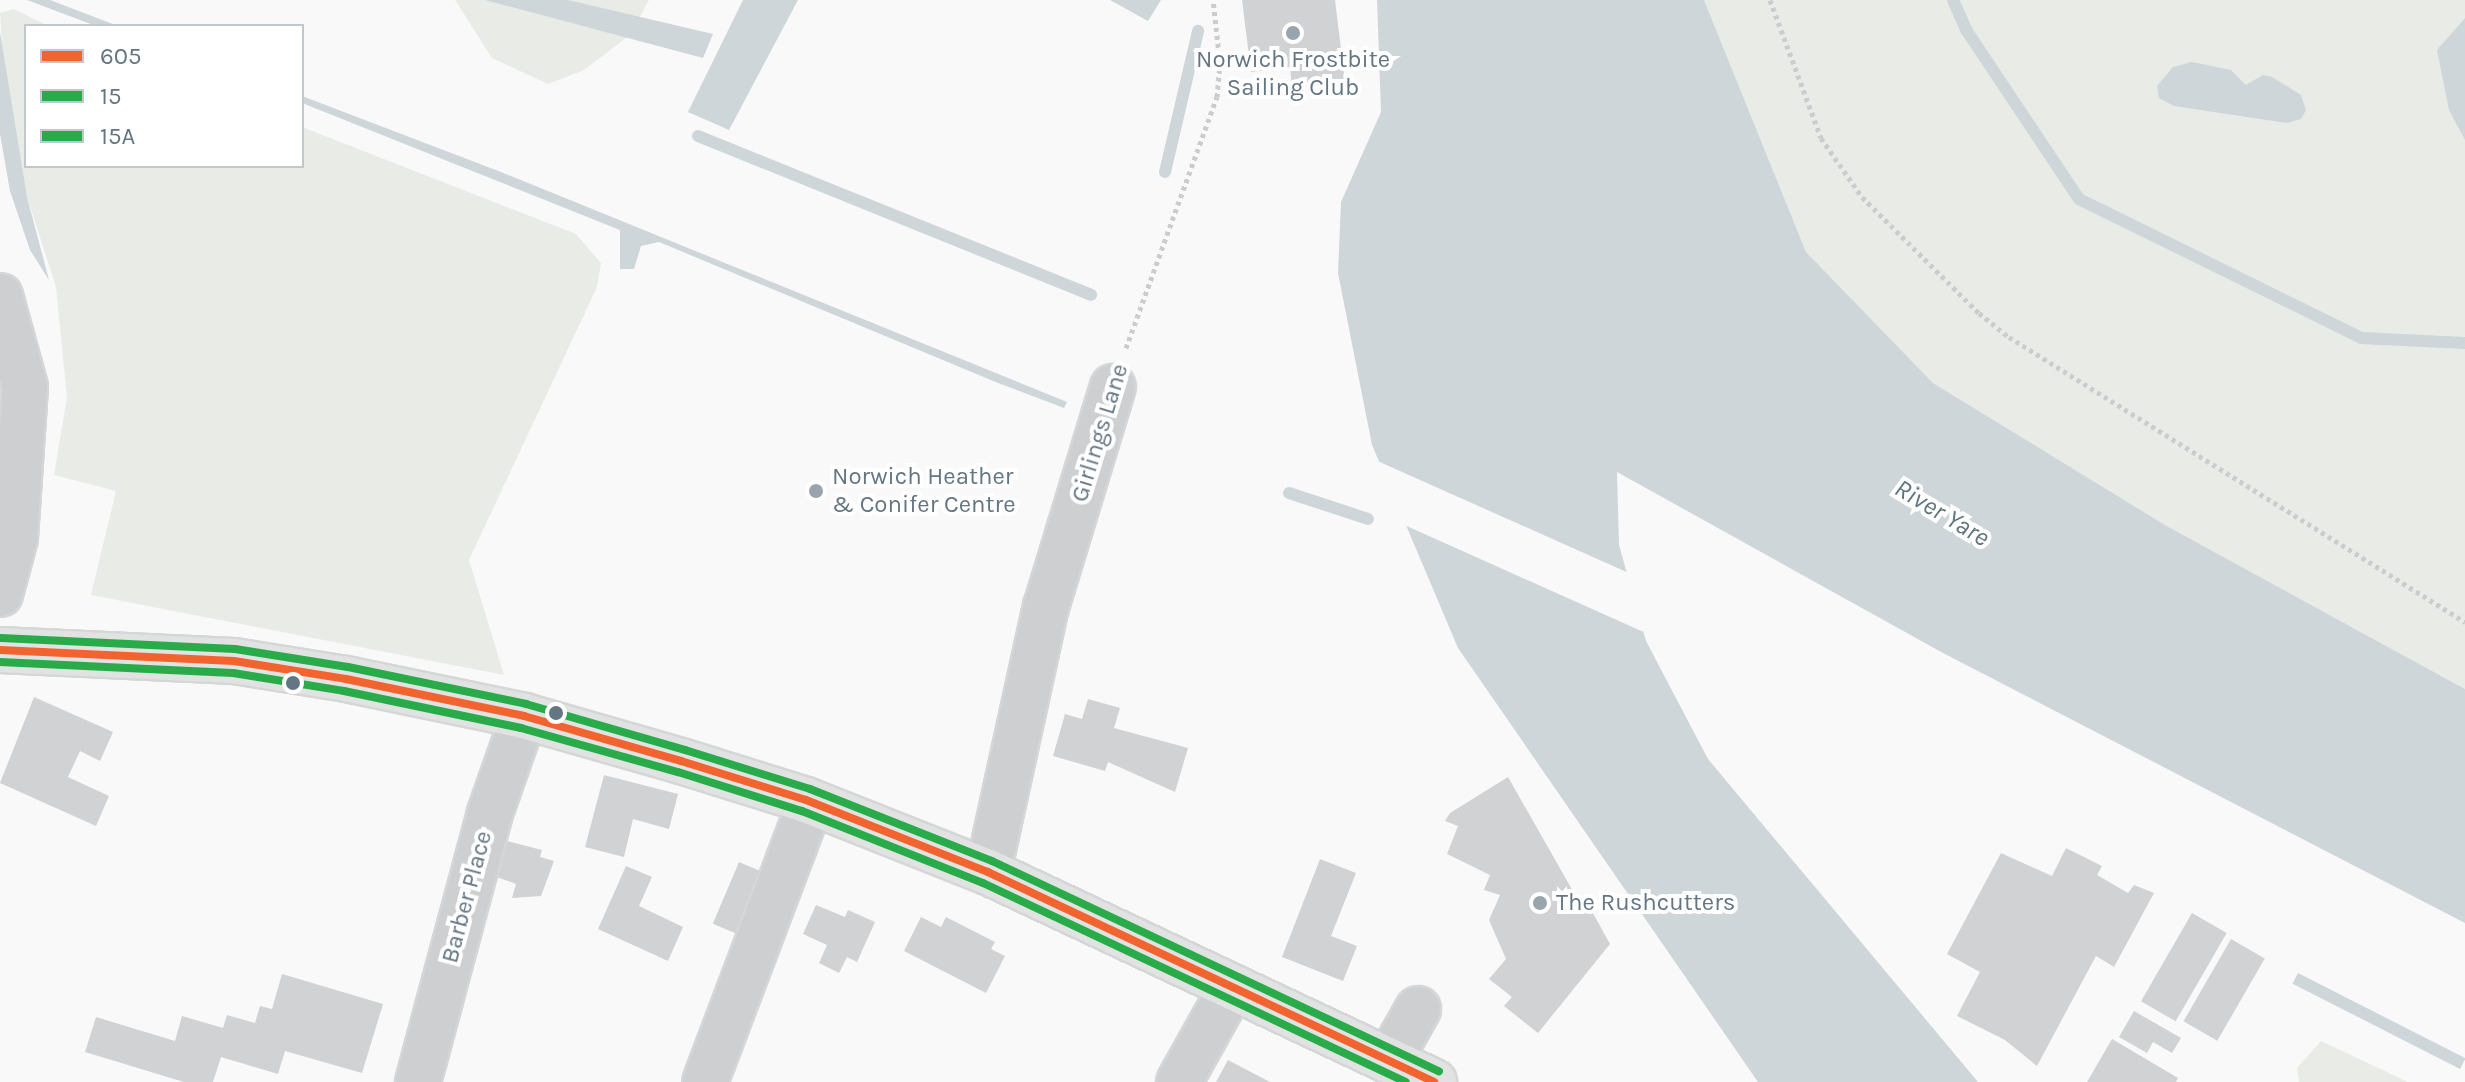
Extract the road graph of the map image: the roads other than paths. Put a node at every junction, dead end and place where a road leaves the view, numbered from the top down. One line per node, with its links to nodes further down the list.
1 (0, 296): 2 (street)
2 (10, 369): 4 (street)
3 (1113, 387): 8 (street, Girlings Lane)
4 (0, 594)
5 (0, 650): 6 (main road)
6 (524, 716): 7 (main road); 12 (street, Barber Place)
7 (806, 800): 8 (main road); 13 (street)
8 (988, 872): 9 (main road)
9 (1232, 987): 11 (main road); 14 (street)
10 (1418, 1009): 11 (street)
11 (1391, 1057): 15 (main road)
12 (418, 1082)
13 (705, 1082)
14 (1179, 1082)
15 (1434, 1082)

